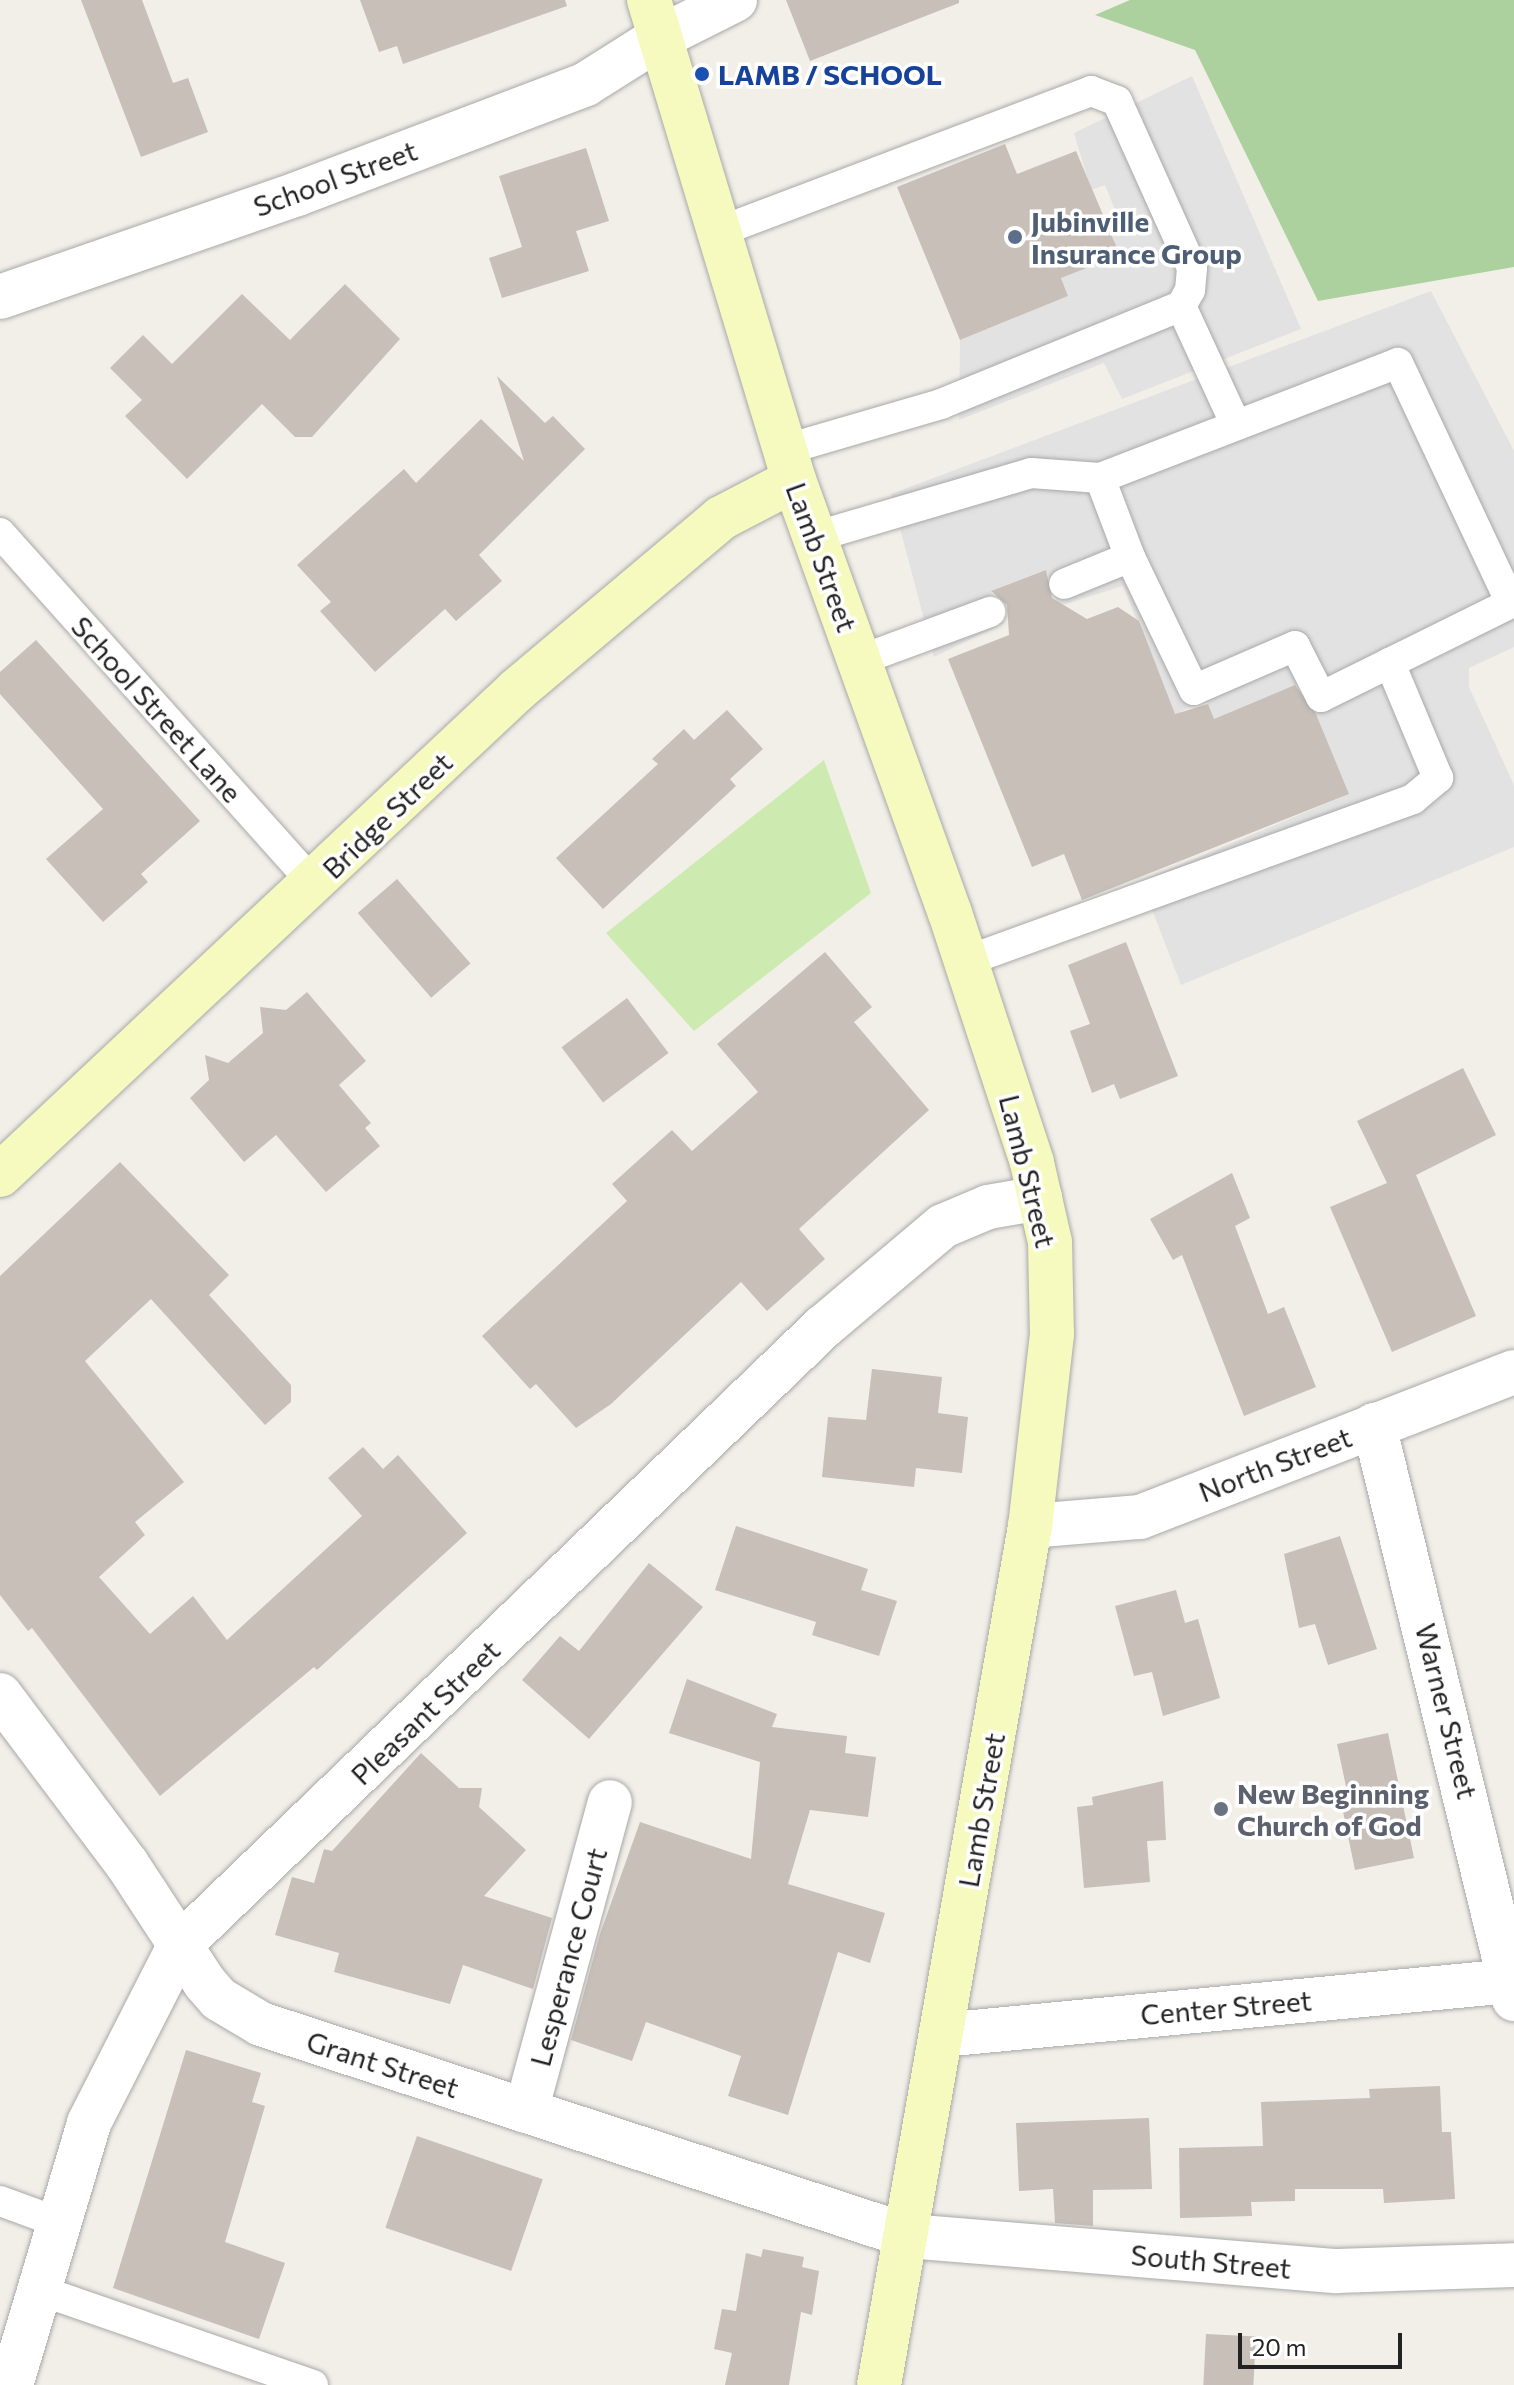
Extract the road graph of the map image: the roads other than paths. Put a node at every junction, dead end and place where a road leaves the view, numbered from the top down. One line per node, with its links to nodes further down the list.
1 (735, 0): 2 (street, School Street)
2 (654, 19): 3 (street, Lamb Street); 4 (street, School Street)
3 (718, 232): 5 (lane); 7 (street, Lamb Street)
4 (0, 297)
5 (1181, 306): 6 (lane); 7 (lane)
6 (1236, 425): 8 (lane); 15 (lane)
7 (789, 465): 10 (street, Lamb Street); 16 (street, Bridge Street)
8 (1100, 478): 10 (lane); 11 (lane)
9 (0, 533): 16 (lane, School Street Lane)
10 (814, 537): 14 (street, Lamb Street)
11 (1130, 557): 12 (lane); 15 (lane)
12 (1064, 584)
13 (990, 612): 14 (lane)
14 (860, 660): 17 (street, Lamb Street)
15 (1390, 663): 17 (lane)
16 (314, 884): 18 (street, Bridge Street)
17 (966, 961): 19 (street, Lamb Street)
18 (0, 1175)
19 (1040, 1198): 22 (street, Lamb Street); 25 (street, Pleasant Street)
20 (1514, 1372): 21 (street, North Street)
21 (1374, 1425): 22 (street, North Street); 26 (street, Warner Street)
22 (1030, 1526): 27 (street, Lamb Street)
23 (0, 1695): 25 (street, Grant Street)
24 (610, 1802): 28 (street, Lesperance Court)
25 (179, 1946): 28 (street, Grant Street); 30 (street, Pleasant Street)
26 (1512, 1990): 27 (street, Center Street)
27 (942, 2035): 31 (street, Lamb Street)
28 (526, 2111): 31 (street, Grant Street)
29 (0, 2201): 30 (lane)
30 (60, 2223): 33 (street, Pleasant Street)
31 (908, 2236): 32 (street, South Street); 36 (street, Lamb Street)
32 (1514, 2265)
33 (39, 2290): 34 (street, Pleasant Street); 35 (lane)
34 (11, 2385)
35 (313, 2385)
36 (879, 2385)

